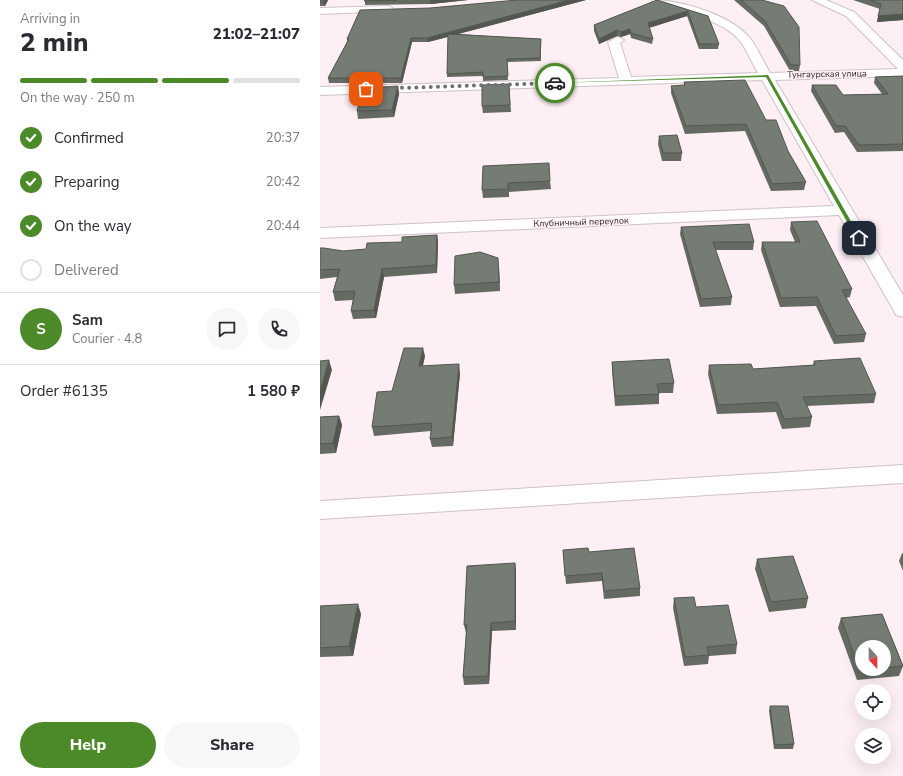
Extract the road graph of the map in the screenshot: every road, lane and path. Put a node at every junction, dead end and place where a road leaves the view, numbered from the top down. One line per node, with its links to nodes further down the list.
1 (657, 0): 8 (street)
2 (817, 0): 6 (street)
3 (400, 9): 4 (street)
4 (320, 12)
5 (618, 40): 9 (street)
6 (903, 67)
7 (903, 72): 8 (street, Тунгаурская улица)
8 (767, 76): 9 (street, Тунгаурская улица); 11 (street)
9 (626, 80): 10 (street, Тунгаурская улица)
10 (320, 91)
11 (843, 210): 12 (street, Клубничный переулок); 13 (street)
12 (320, 233)
13 (897, 292): 14 (street)
14 (903, 311)
15 (903, 474): 16 (street)
16 (320, 510)

